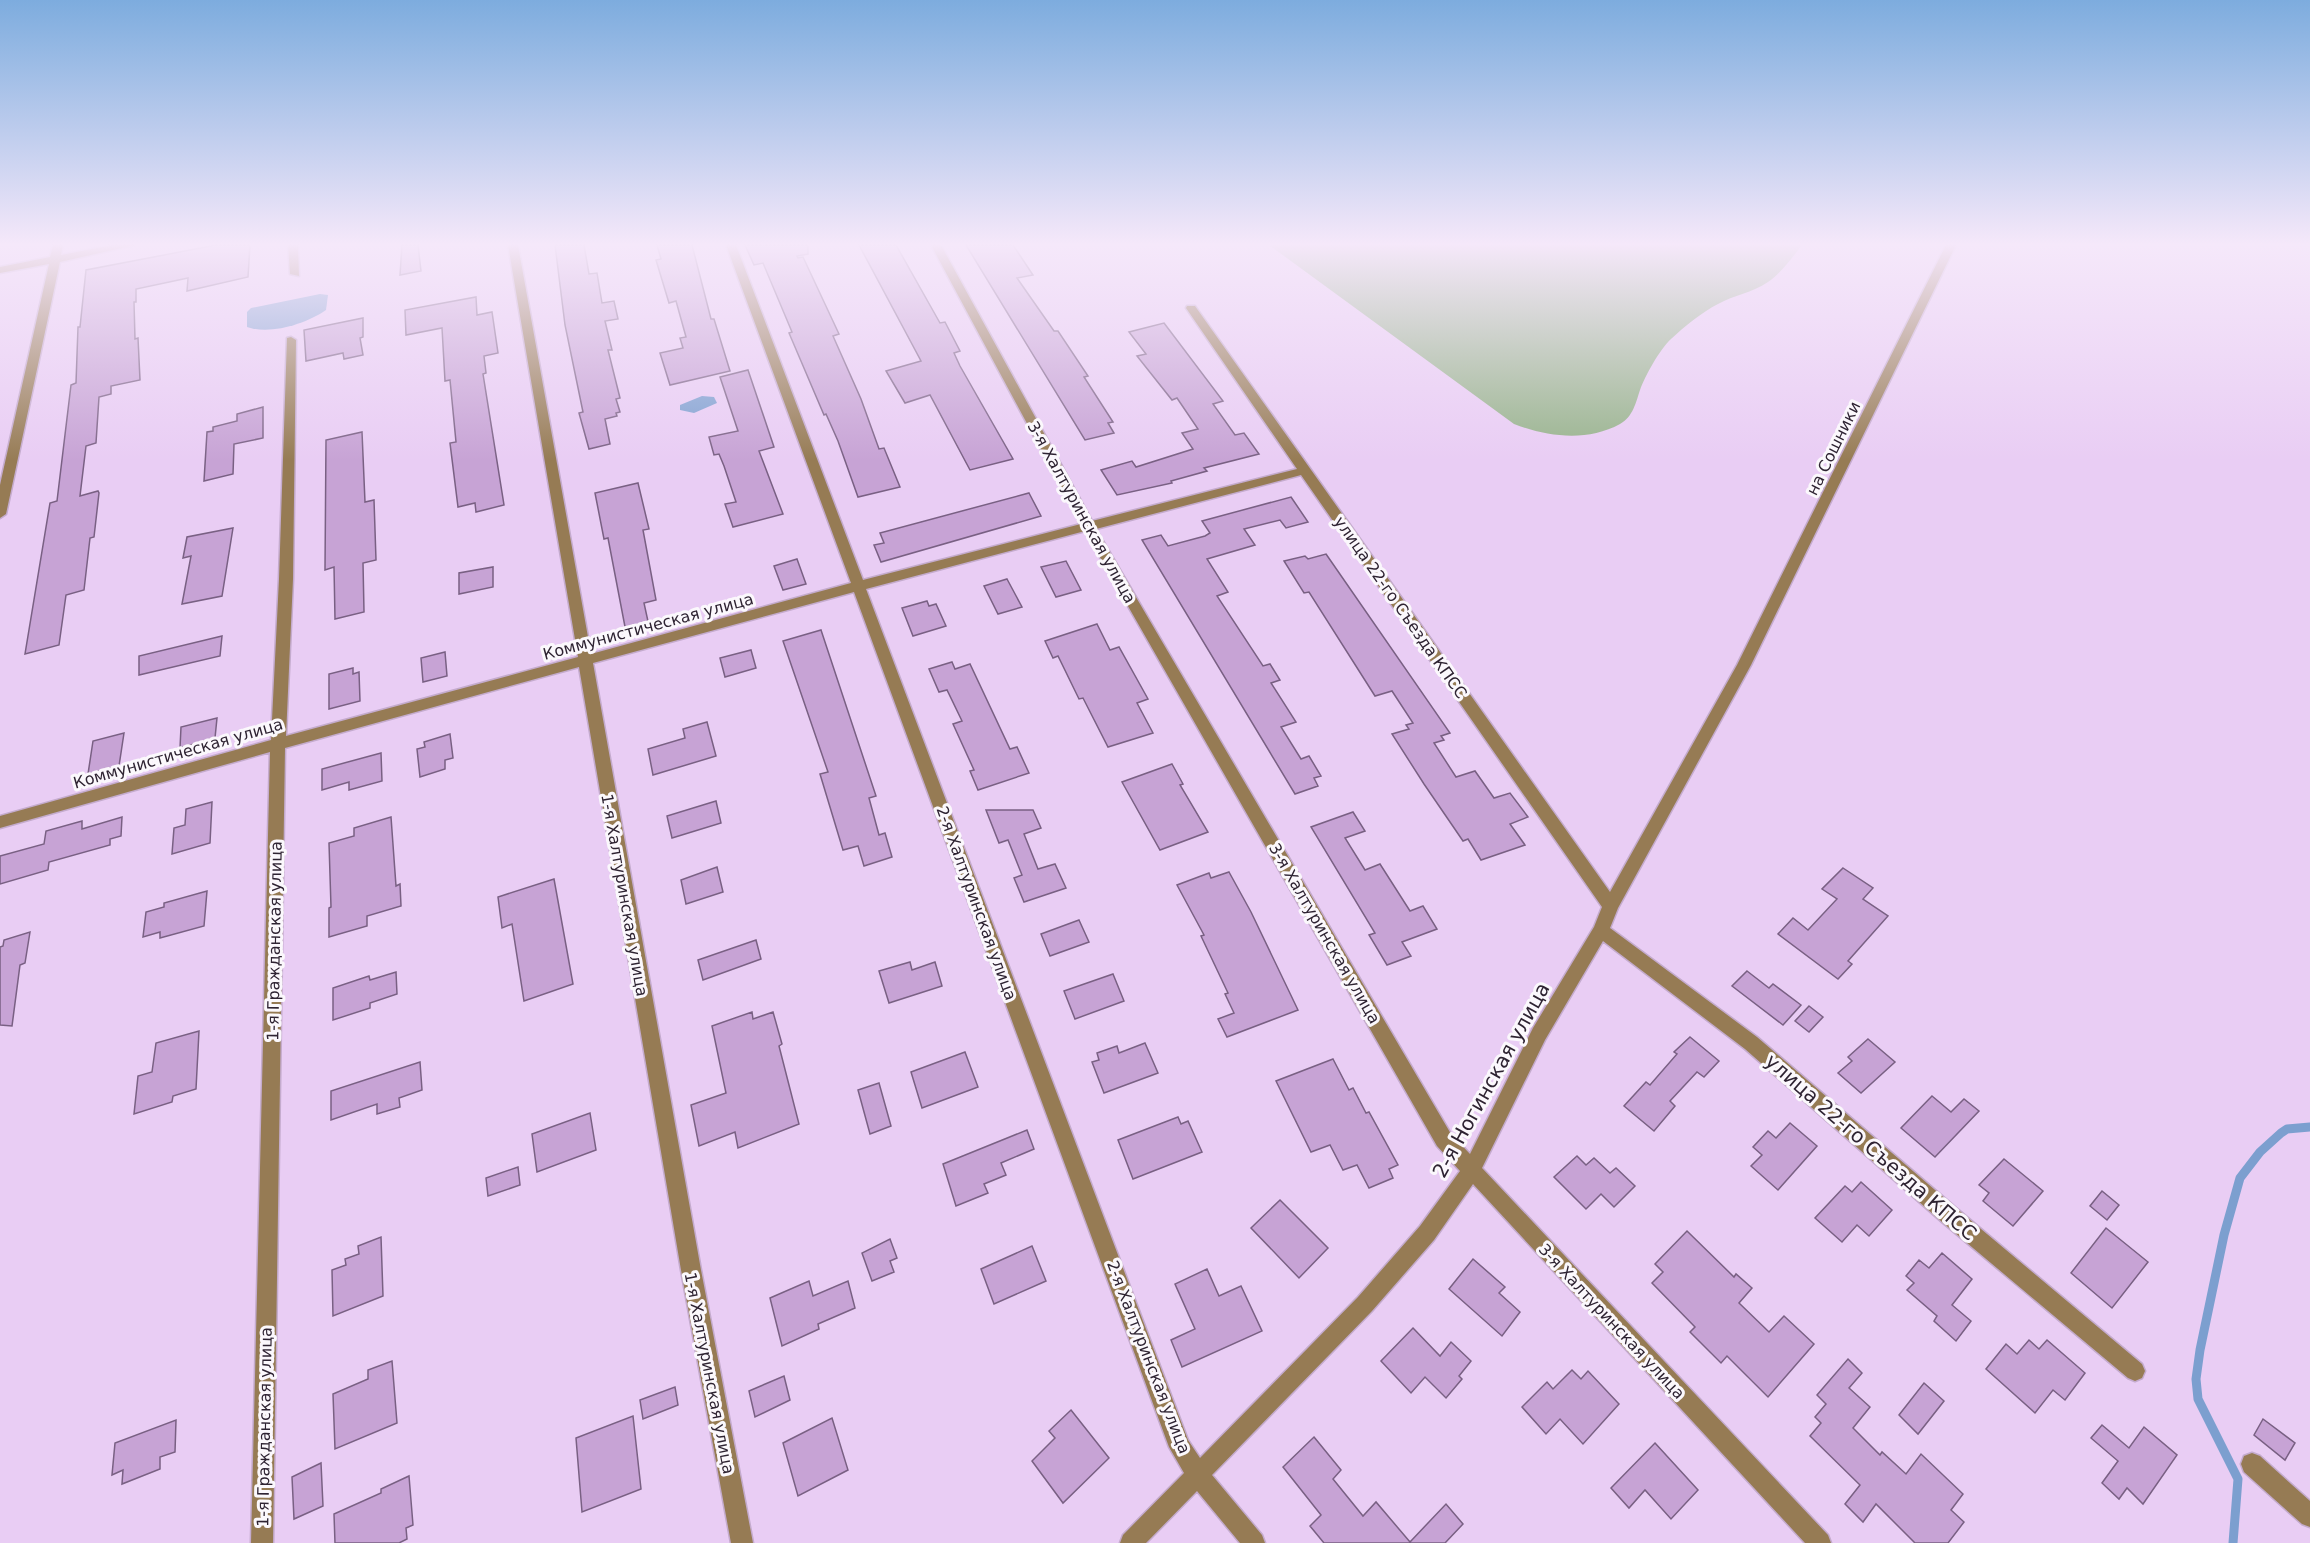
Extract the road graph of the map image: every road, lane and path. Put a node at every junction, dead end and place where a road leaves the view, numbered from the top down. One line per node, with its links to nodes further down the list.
1 (42, 317): 9 (street)
2 (525, 317): 12 (street, 1-я Халтуринская улица)
3 (757, 317): 11 (street, 2-я Халтуринская улица)
4 (975, 317): 10 (street, 3-я Халтуринская улица)
5 (1197, 317): 8 (street, улица 22-го Съезда КПСС)
6 (1916, 317): 13 (street, на Сошники)
7 (291, 340): 14 (street, 1-я Гражданская улица)
8 (1306, 470): 10 (street, Коммунистическая улица); 16 (street, улица 22-го Съезда КПСС)
9 (0, 514)
10 (1089, 527): 11 (street, Коммунистическая улица); 18 (street, 3-я Халтуринская улица)
11 (858, 586): 12 (street, Коммунистическая улица); 21 (street, 2-я Халтуринская улица)
12 (585, 662): 14 (street, Коммунистическая улица); 24 (street, 1-я Халтуринская улица)
13 (1744, 665): 16 (street, 2-я Ногинская улица)
14 (278, 744): 15 (street, Коммунистическая улица); 23 (street, 1-я Гражданская улица)
15 (0, 822)
16 (1611, 906): 17 (street, 2-я Ногинская улица)
17 (1601, 930): 18 (street, 2-я Ногинская улица); 19 (street, улица 22-го Съезда КПСС)
18 (1471, 1171): 21 (street, 2-я Ногинская улица); 27 (street, 3-я Халтуринская улица)
19 (2135, 1371)
20 (2252, 1464): 22 (street)
21 (1199, 1476): 25 (street, 2-я Ногинская улица); 26 (street, 2-я Халтуринская улица)
22 (2310, 1516)
23 (262, 1543)
24 (742, 1543)
25 (1131, 1543)
26 (1254, 1543)
27 (1820, 1543)

